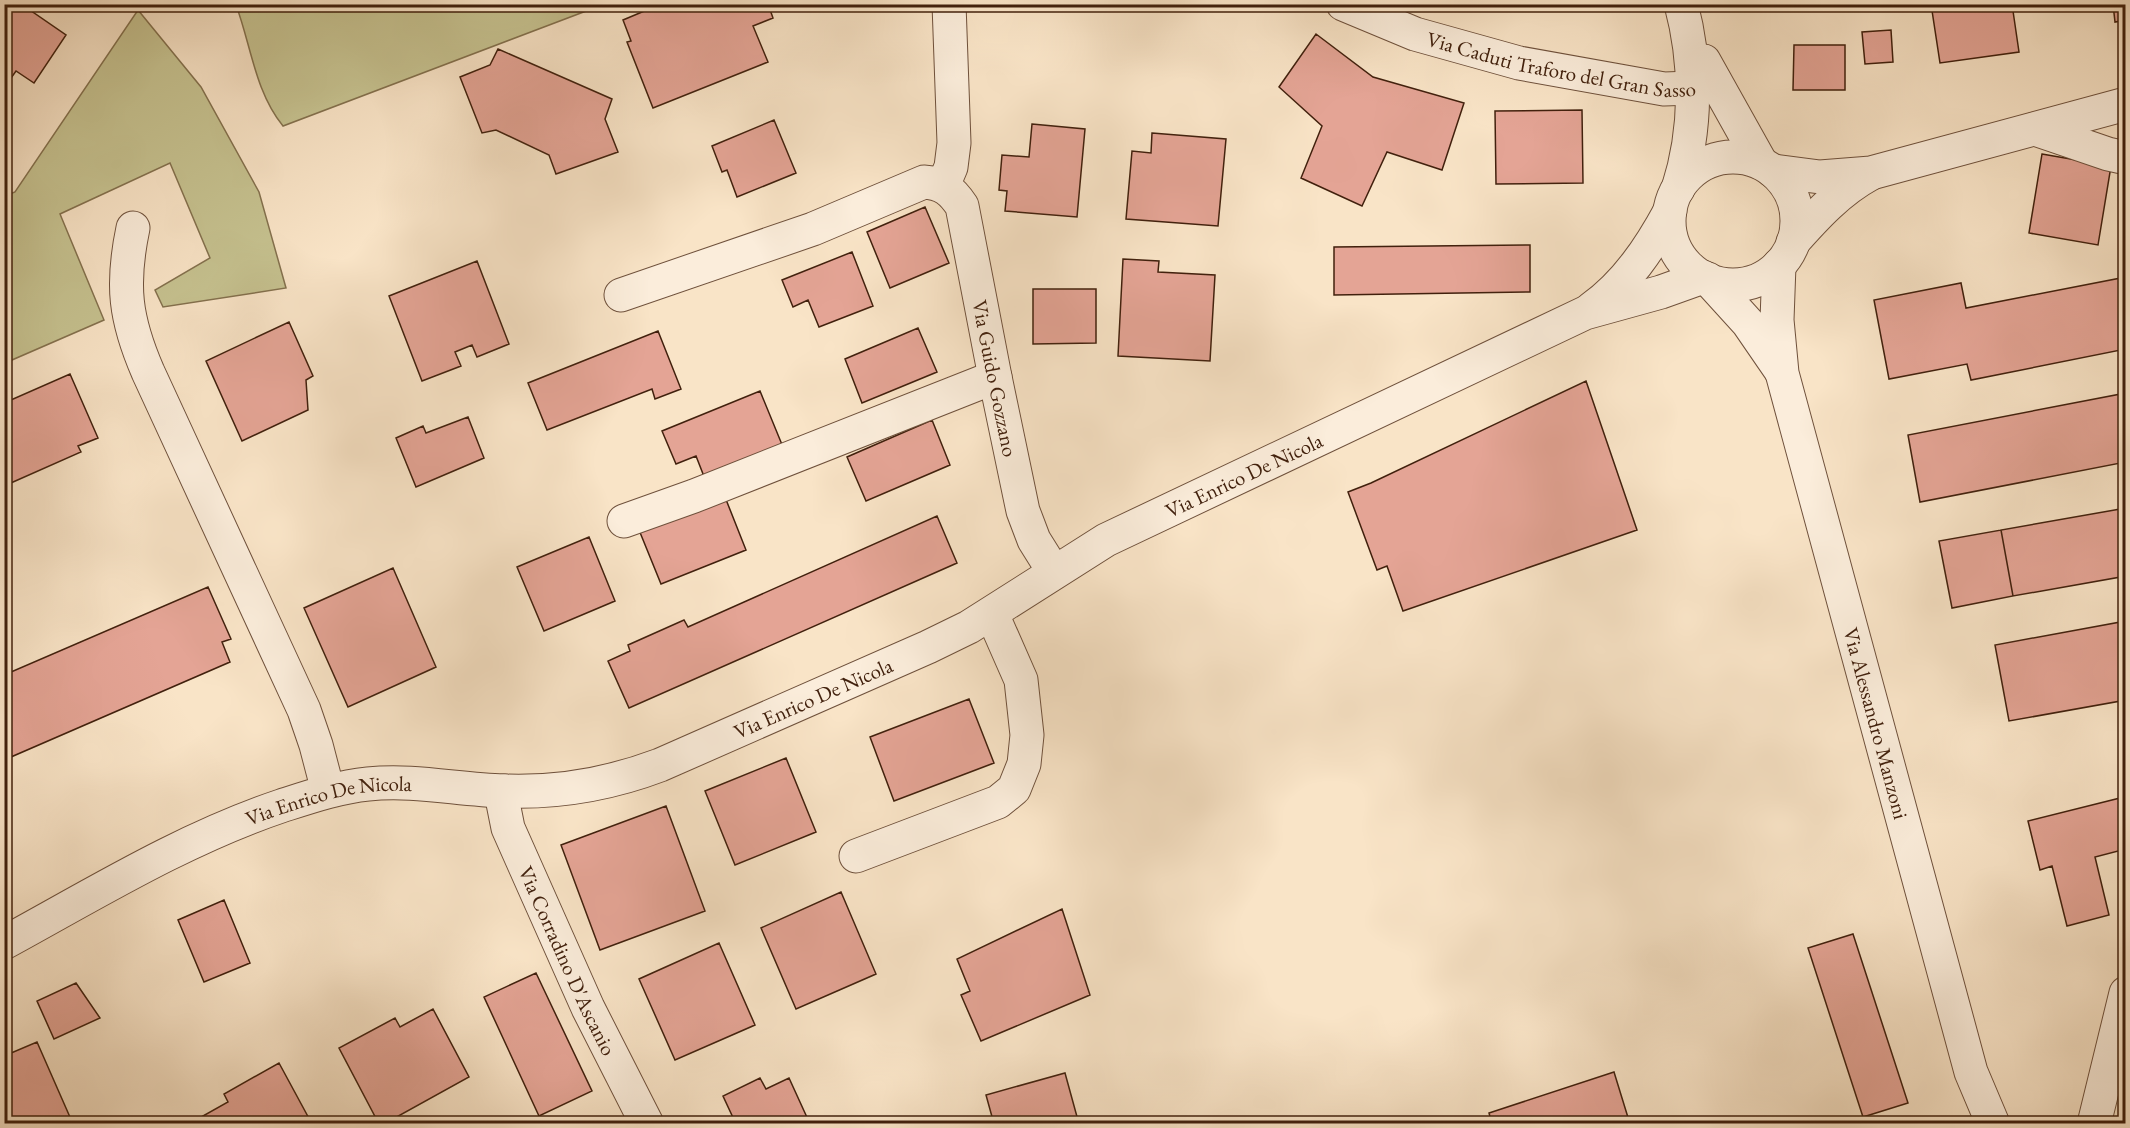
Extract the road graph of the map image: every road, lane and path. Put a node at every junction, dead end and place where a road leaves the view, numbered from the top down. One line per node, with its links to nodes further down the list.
1 (949, 4): 10 (street)
2 (1343, 4): 4 (street, Via Caduti Traforo del Gran Sasso)
3 (1684, 15): 4 (street)
4 (1703, 84): 8 (street); 11 (street)
5 (2126, 104): 6 (street)
6 (2035, 129): 7 (street); 9 (street)
7 (2126, 159)
8 (1767, 167): 9 (street); 11 (street); 13 (street)
9 (1871, 173): 13 (street)
10 (943, 186): 15 (street); 18 (street, Via Guido Gozzano)
11 (1674, 200): 14 (street); 16 (street, Via Enrico De Nicola)
12 (133, 228): 22 (street)
13 (1786, 254): 14 (street); 17 (street, Via Alessandro Manzoni)
14 (1705, 278): 16 (street, Via Enrico De Nicola); 17 (street, Via Alessandro Manzoni)
15 (621, 295)
16 (1585, 314): 20 (street, Via Enrico De Nicola)
17 (1782, 373): 28 (street, Via Alessandro Manzoni)
18 (995, 377): 19 (street); 20 (street, Via Guido Gozzano)
19 (624, 521)
20 (1054, 572): 21 (street, Via Enrico De Nicola)
21 (992, 614): 23 (street, Via Enrico De Nicola); 24 (street)
22 (328, 791): 23 (street, Via Enrico De Nicola); 25 (street, Via Enrico De Nicola)
23 (504, 791): 29 (street, Via Corradino D'Ascanio)
24 (856, 856)
25 (4, 943)
26 (2126, 993): 27 (street)
27 (2090, 1119)
28 (1988, 1122)
29 (647, 1124)

